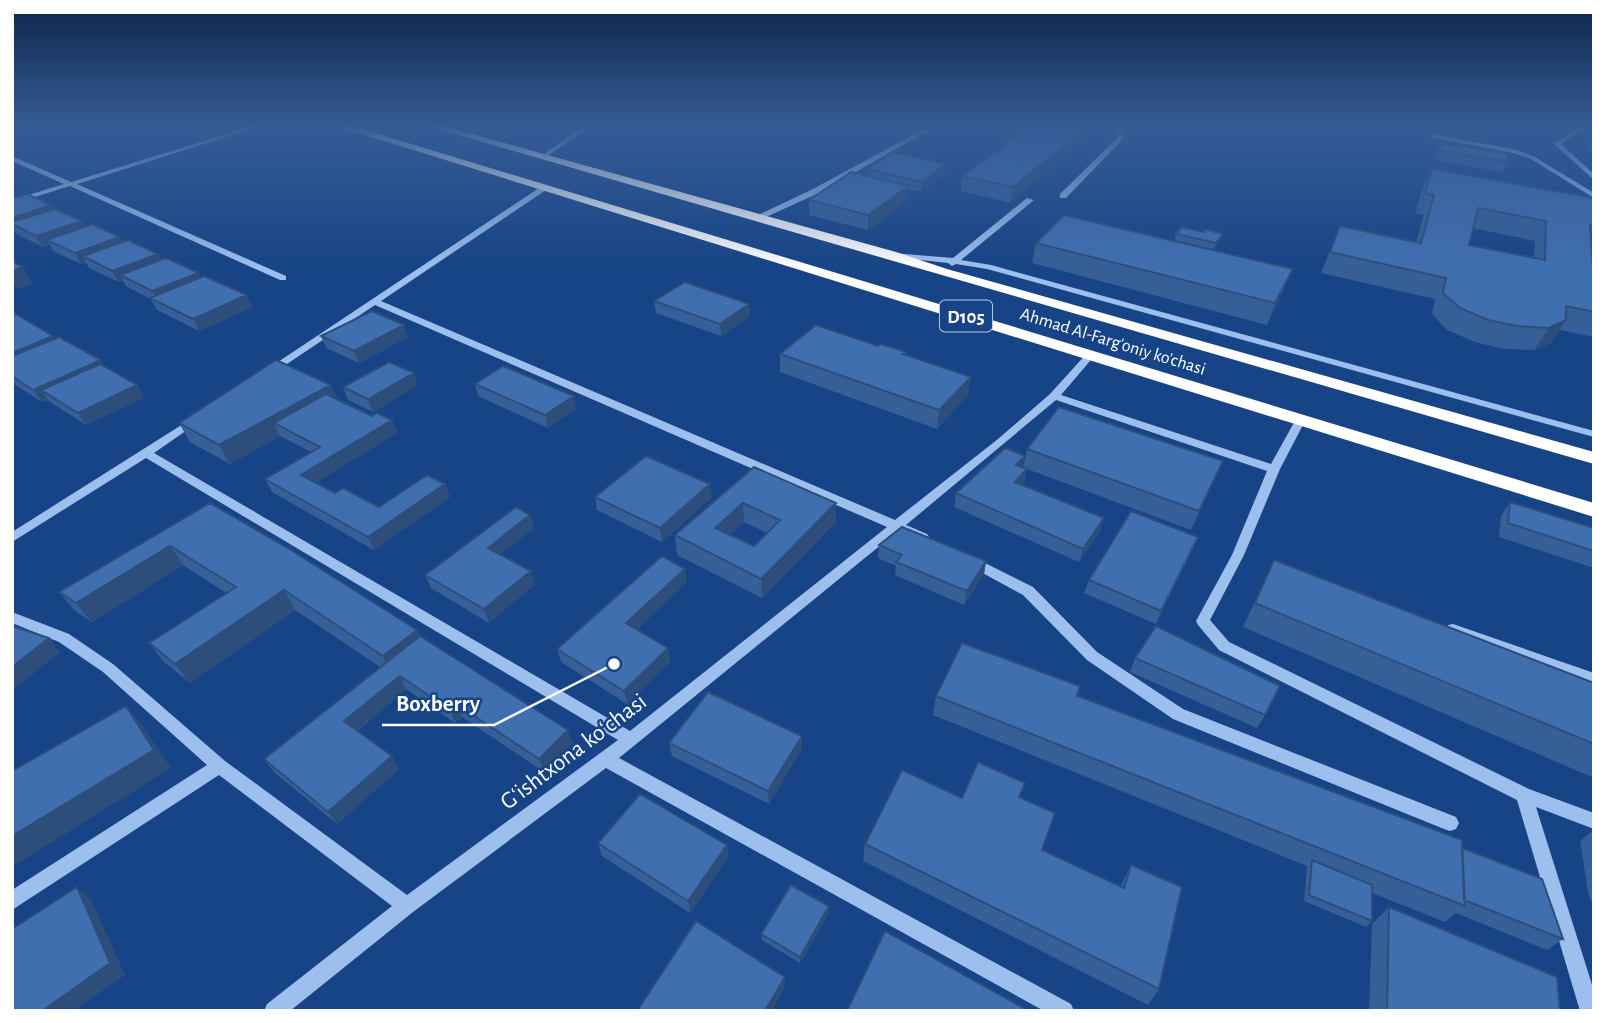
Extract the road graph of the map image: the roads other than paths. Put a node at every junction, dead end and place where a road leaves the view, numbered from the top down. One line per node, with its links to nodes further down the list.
1 (45, 173): 8 (street)
2 (107, 173): 8 (street)
3 (495, 173): 9 (highway, Ahmad Al-Farg'oniy ko'chasi / D105)
4 (598, 173): 14 (highway, Ahmad Al-Farg'oniy ko'chasi / D105)
5 (849, 173): 14 (street)
6 (1086, 173): 10 (street)
7 (1556, 173): 11 (street)
8 (71, 184): 13 (street); 18 (street)
9 (545, 188): 19 (street); 20 (highway, Ahmad Al-Farg'oniy ko'chasi / D105)
10 (1063, 196)
11 (1594, 197)
12 (1030, 200): 16 (street)
13 (12, 202)
14 (756, 218): 15 (highway, Ahmad Al-Farg'oniy ko'chasi / D105)
15 (891, 255): 16 (street); 17 (highway, Ahmad Al-Farg'oniy ko'chasi / D105)
16 (955, 261): 17 (street); 25 (street)
17 (942, 272): 27 (highway, Ahmad Al-Farg'oniy ko'chasi / D105)
18 (283, 278)
19 (375, 302): 21 (street); 30 (street)
20 (1091, 354): 22 (street); 24 (highway, Ahmad Al-Farg'oniy ko'chasi / D105)
21 (260, 378)
22 (1054, 396): 28 (street); 30 (street)
23 (203, 416): 26 (street)
24 (1300, 421): 28 (street); 29 (highway, Ahmad Al-Farg'oniy ko'chasi / D105)
25 (1594, 434)
26 (146, 453): 31 (street); 37 (street)
27 (1594, 458)
28 (1273, 469): 40 (street)
29 (1594, 510)
30 (898, 524): 32 (street); 37 (street, Gʻishtxona koʻchasi)
31 (12, 538)
32 (933, 542)
33 (957, 554): 42 (street)
34 (12, 617): 39 (street)
35 (1453, 629): 36 (street)
36 (1594, 679)
37 (631, 740): 38 (street, Gʻishtxona koʻchasi)
38 (605, 759): 44 (street, Gʻishtxona koʻchasi); 46 (street)
39 (219, 766): 43 (street); 44 (street)
40 (1524, 794): 41 (street); 47 (street)
41 (1594, 821)
42 (1450, 823)
43 (12, 901)
44 (407, 906): 45 (street, Gʻishtxona koʻchasi)
45 (274, 1011)
46 (1064, 1011)
47 (1590, 1011)

